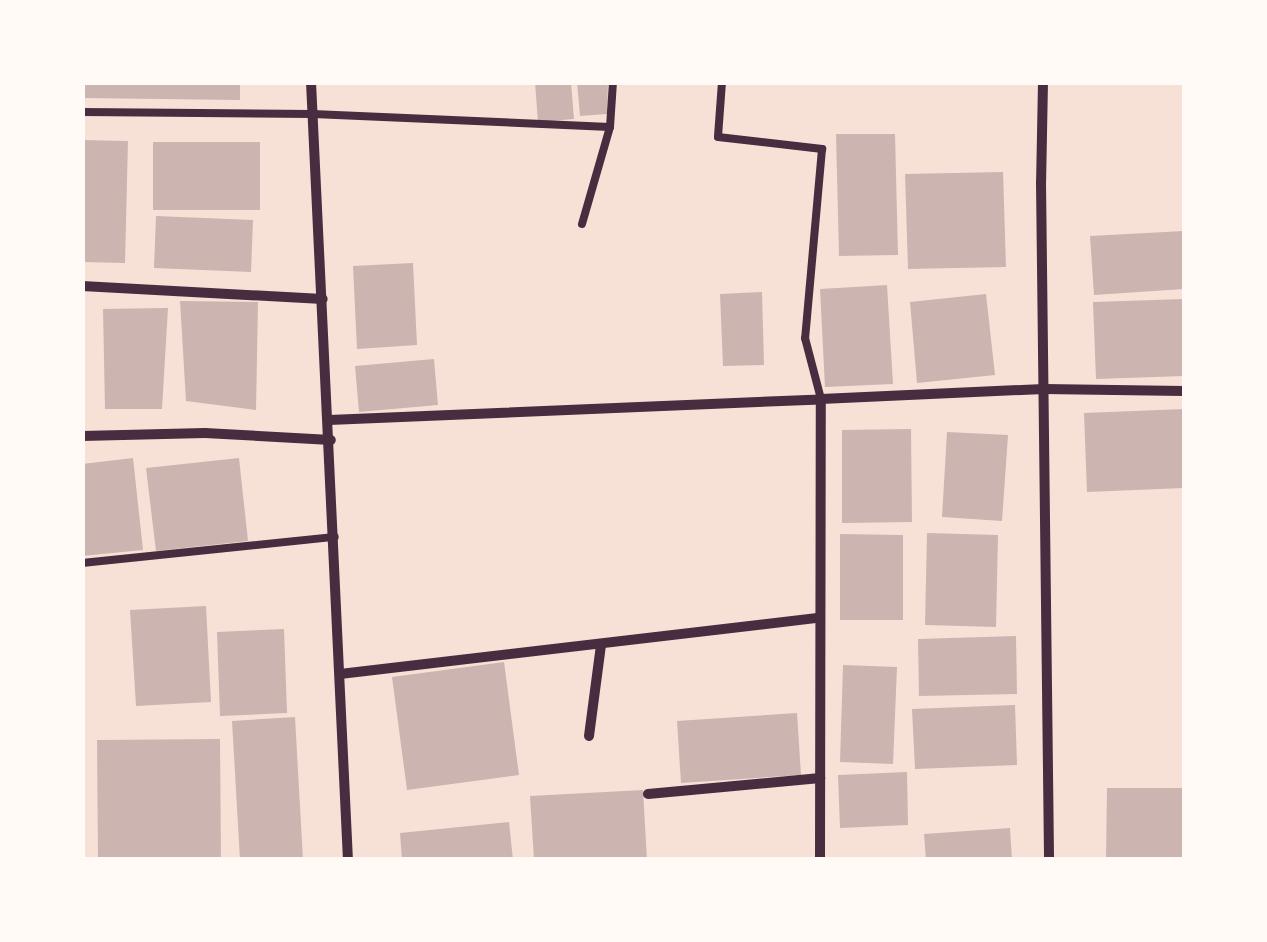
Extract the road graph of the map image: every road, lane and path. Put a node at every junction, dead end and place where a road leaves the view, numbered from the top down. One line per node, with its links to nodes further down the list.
1 (311, 82): 6 (street)
2 (613, 82): 7 (lane)
3 (722, 82): 13 (lane)
4 (1044, 82): 11 (street)
5 (82, 112): 6 (lane)
6 (313, 114): 7 (lane); 10 (street)
7 (610, 128): 8 (lane)
8 (582, 224)
9 (82, 286): 10 (street)
10 (324, 299): 14 (street)
11 (1044, 389): 12 (street); 13 (street); 27 (street)
12 (1184, 391)
13 (822, 399): 14 (street); 19 (street)
14 (329, 420): 16 (street)
15 (82, 436): 16 (street)
16 (331, 440): 17 (street)
17 (335, 537): 18 (lane); 21 (street)
18 (82, 563)
19 (820, 618): 20 (street); 23 (street)
20 (601, 644): 21 (street); 22 (street)
21 (340, 674): 25 (street)
22 (588, 736)
23 (820, 778): 24 (street); 26 (street)
24 (648, 794)
25 (348, 860)
26 (820, 860)
27 (1049, 860)

